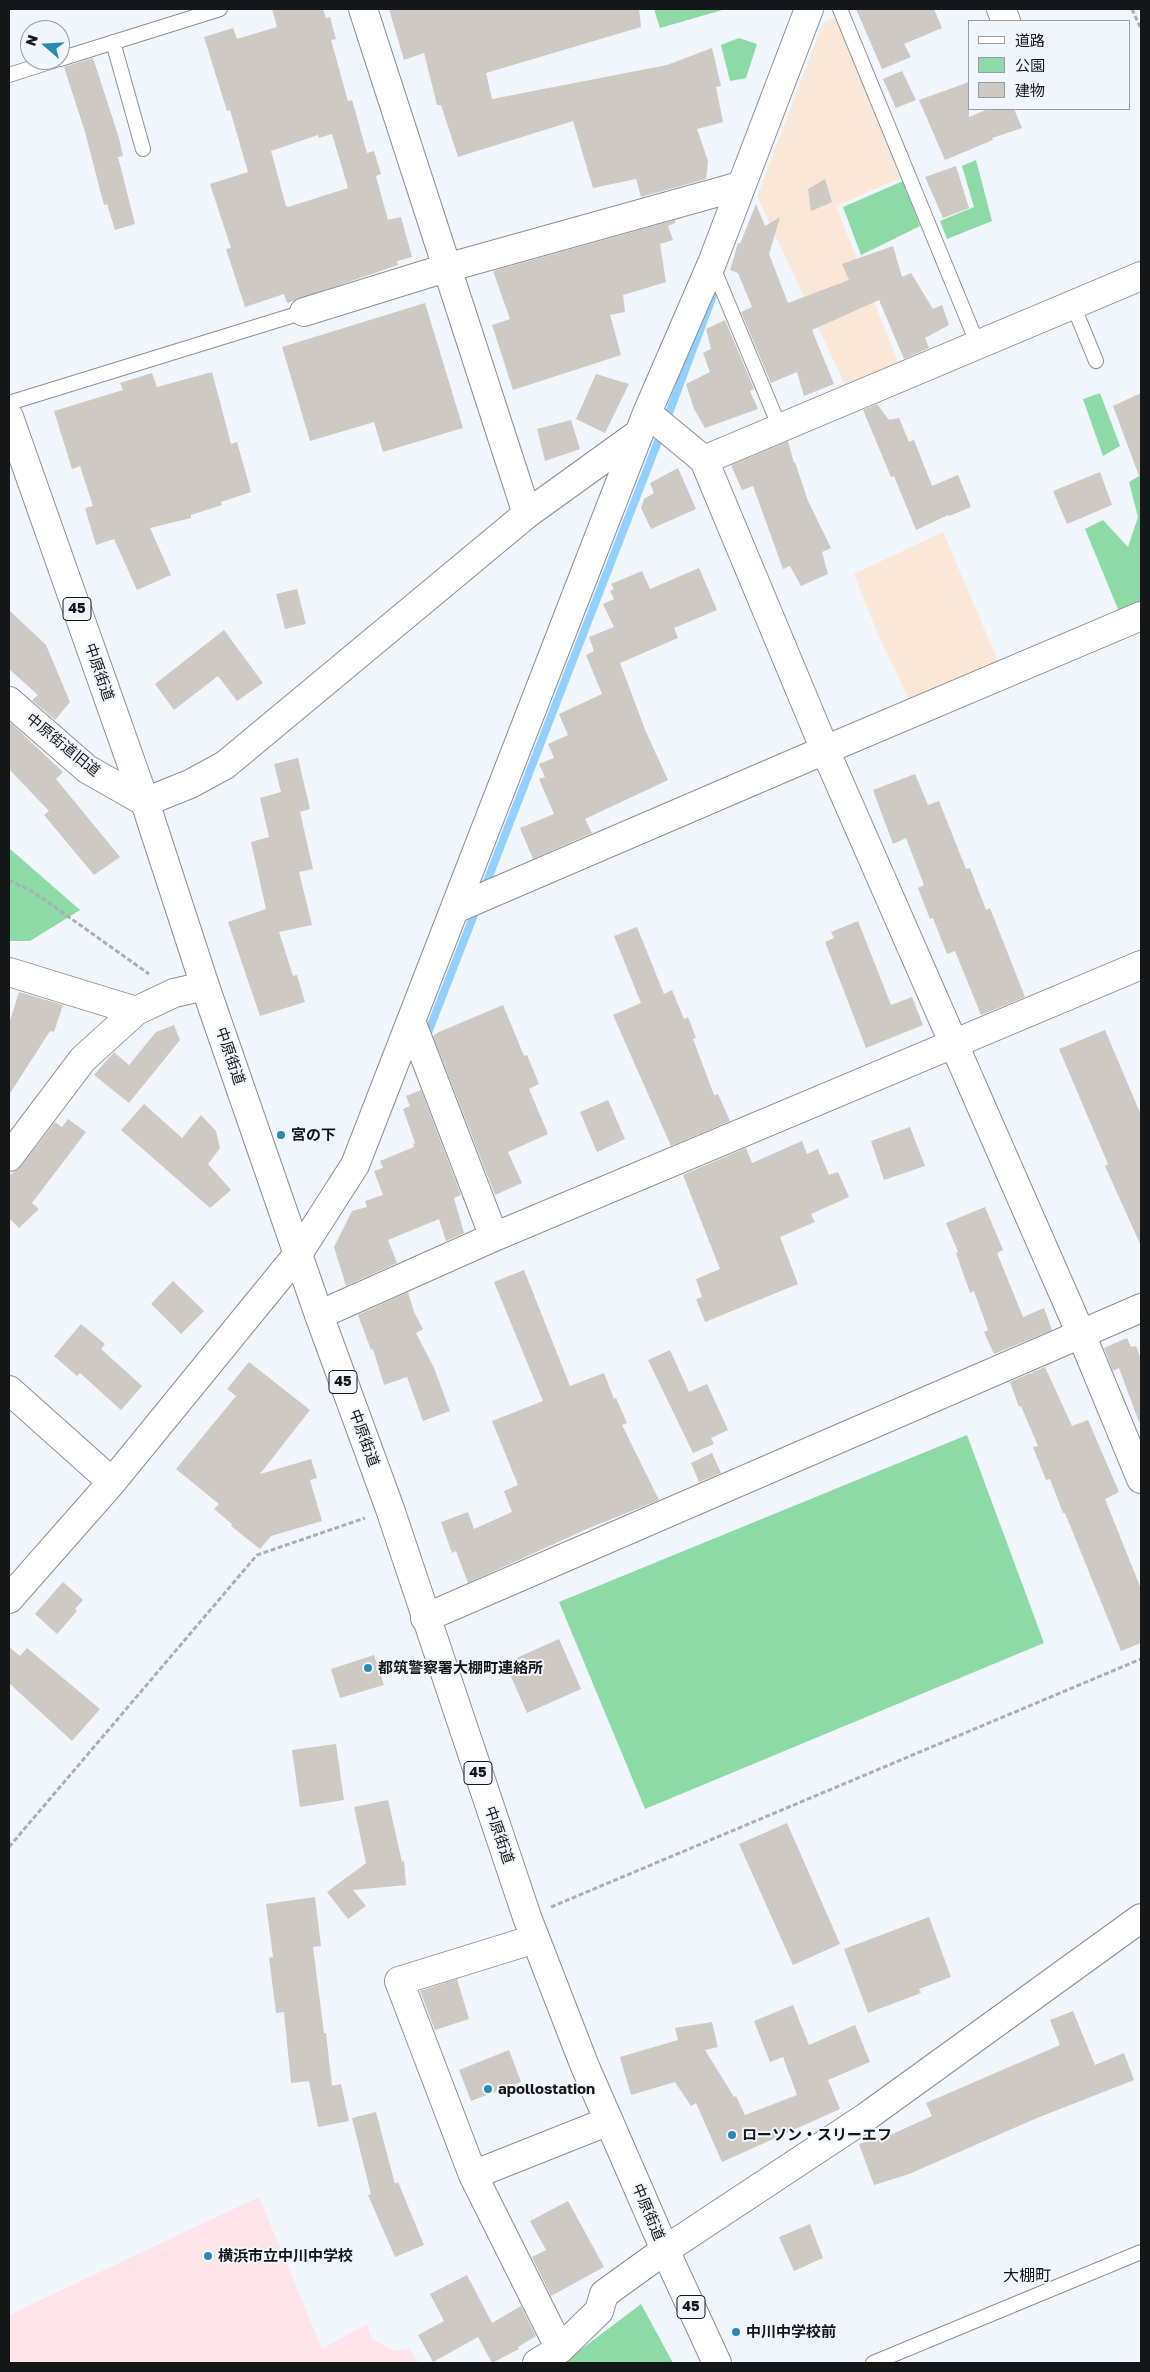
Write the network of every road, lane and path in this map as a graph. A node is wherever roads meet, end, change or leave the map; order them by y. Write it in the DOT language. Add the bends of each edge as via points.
graph roads {
  1 [pos="220,9"];
  2 [pos="363,9"];
  3 [pos="809,9"];
  4 [pos="840,9"];
  5 [pos="1132,9"];
  6 [pos="1141,29"];
  7 [pos="113,42"];
  8 [pos="70,56"];
  9 [pos="25,70"];
  10 [pos="9,75"];
  11 [pos="143,149"];
  12 [pos="740,186"];
  13 [pos="712,264"];
  14 [pos="446,268"];
  15 [pos="1141,276"];
  16 [pos="1073,305"];
  17 [pos="304,312"];
  18 [pos="978,344"];
  19 [pos="1096,361"];
  20 [pos="9,403"];
  21 [pos="9,416"];
  22 [pos="645,420"];
  23 [pos="780,428"];
  24 [pos="704,460"];
  25 [pos="527,514"];
  26 [pos="1141,616"];
  27 [pos="9,701"];
  28 [pos="825,750"];
  29 [pos="145,802"];
  30 [pos="9,880"];
  31 [pos="458,908"];
  32 [pos="1141,965"];
  33 [pos="9,972"];
  34 [pos="205,986"];
  35 [pos="174,993"];
  36 [pos="136,1010"];
  37 [pos="411,1020"];
  38 [pos="954,1043"];
  39 [pos="9,1156"];
  40 [pos="494,1237"];
  41 [pos="298,1254"];
  42 [pos="1141,1308"];
  43 [pos="319,1315"];
  44 [pos="1081,1334"];
  45 [pos="9,1390"];
  46 [pos="1141,1479"];
  47 [pos="112,1482"];
  48 [pos="390,1509"];
  49 [pos="9,1599"];
  50 [pos="425,1618"];
  51 [pos="1141,1659"];
  52 [pos="9,1846"];
  53 [pos="1141,1918"];
  54 [pos="531,1928"];
  55 [pos="609,2121"];
  56 [pos="473,2175"];
  57 [pos="665,2250"];
  58 [pos="1141,2252"];
  59 [pos="560,2349"];
  60 [pos="537,2363"];
  61 [pos="717,2363"];
  62 [pos="873,2363"];
  1 -- 7 [label="lane"];
  2 -- 14 [label="street"];
  3 -- 12 [label="street"];
  4 -- 18 [label="lane"];
  5 -- 6 [label="path"];
  7 -- 8 [label="lane"];
  7 -- 11 [label="lane"];
  9 -- 10 [label="lane"];
  12 -- 13 [label="street"];
  12 -- 14 [label="street"];
  13 -- 22 [label="street"];
  13 -- 23 [label="lane"];
  14 -- 17 [label="street"];
  14 -- 25 [label="street"];
  15 -- 16 [label="street"];
  16 -- 18 [label="street"];
  16 -- 19 [label="lane"];
  17 -- 20 [label="lane"];
  18 -- 23 [label="street"];
  21 -- 29 [label="street, 中原街道 / 45"];
  22 -- 24 [label="street"];
  22 -- 25 [label="street"];
  22 -- 31 [label="street"];
  23 -- 24 [label="street"];
  24 -- 28 [label="street"];
  25 -- 29 [label="street" via="225,766"];
  26 -- 28 [label="street"];
  27 -- 29 [label="street, 中原街道旧道" via="87,769"];
  28 -- 31 [label="street"];
  28 -- 38 [label="street"];
  29 -- 34 [label="street, 中原街道 / 45"];
  30 -- 35 [label="path" via="35,893"];
  31 -- 37 [label="street"];
  32 -- 38 [label="street"];
  33 -- 36 [label="street"];
  34 -- 35 [label="street"];
  34 -- 41 [label="street, 中原街道 / 45"];
  35 -- 36 [label="street"];
  36 -- 39 [label="street" via="83,1059"];
  37 -- 40 [label="street"];
  37 -- 41 [label="street" via="355,1164"];
  38 -- 40 [label="street"];
  38 -- 44 [label="street"];
  40 -- 43 [label="street"];
  41 -- 43 [label="street, 中原街道 / 45"];
  41 -- 47 [label="street"];
  42 -- 44 [label="street"];
  43 -- 48 [label="street, 中原街道 / 45"];
  44 -- 46 [label="street"];
  44 -- 50 [label="street"];
  45 -- 47 [label="street"];
  47 -- 49 [label="street"];
  48 -- 50 [label="street, 中原街道 / 45"];
  48 -- 52 [label="path" via="257,1555"];
  50 -- 54 [label="street, 中原街道 / 45"];
  51 -- 54 [label="path"];
  53 -- 57 [label="street" via="866,2117"];
  54 -- 55 [label="street, 中原街道 / 45"];
  54 -- 56 [label="street" via="399,1981"];
  55 -- 56 [label="street"];
  55 -- 57 [label="street, 中原街道 / 45"];
  56 -- 59 [label="street"];
  57 -- 59 [label="street" via="604,2294 598,2311"];
  57 -- 61 [label="street, 中原街道 / 45"];
  58 -- 62 [label="lane"];
  59 -- 60 [label="street"];
}
